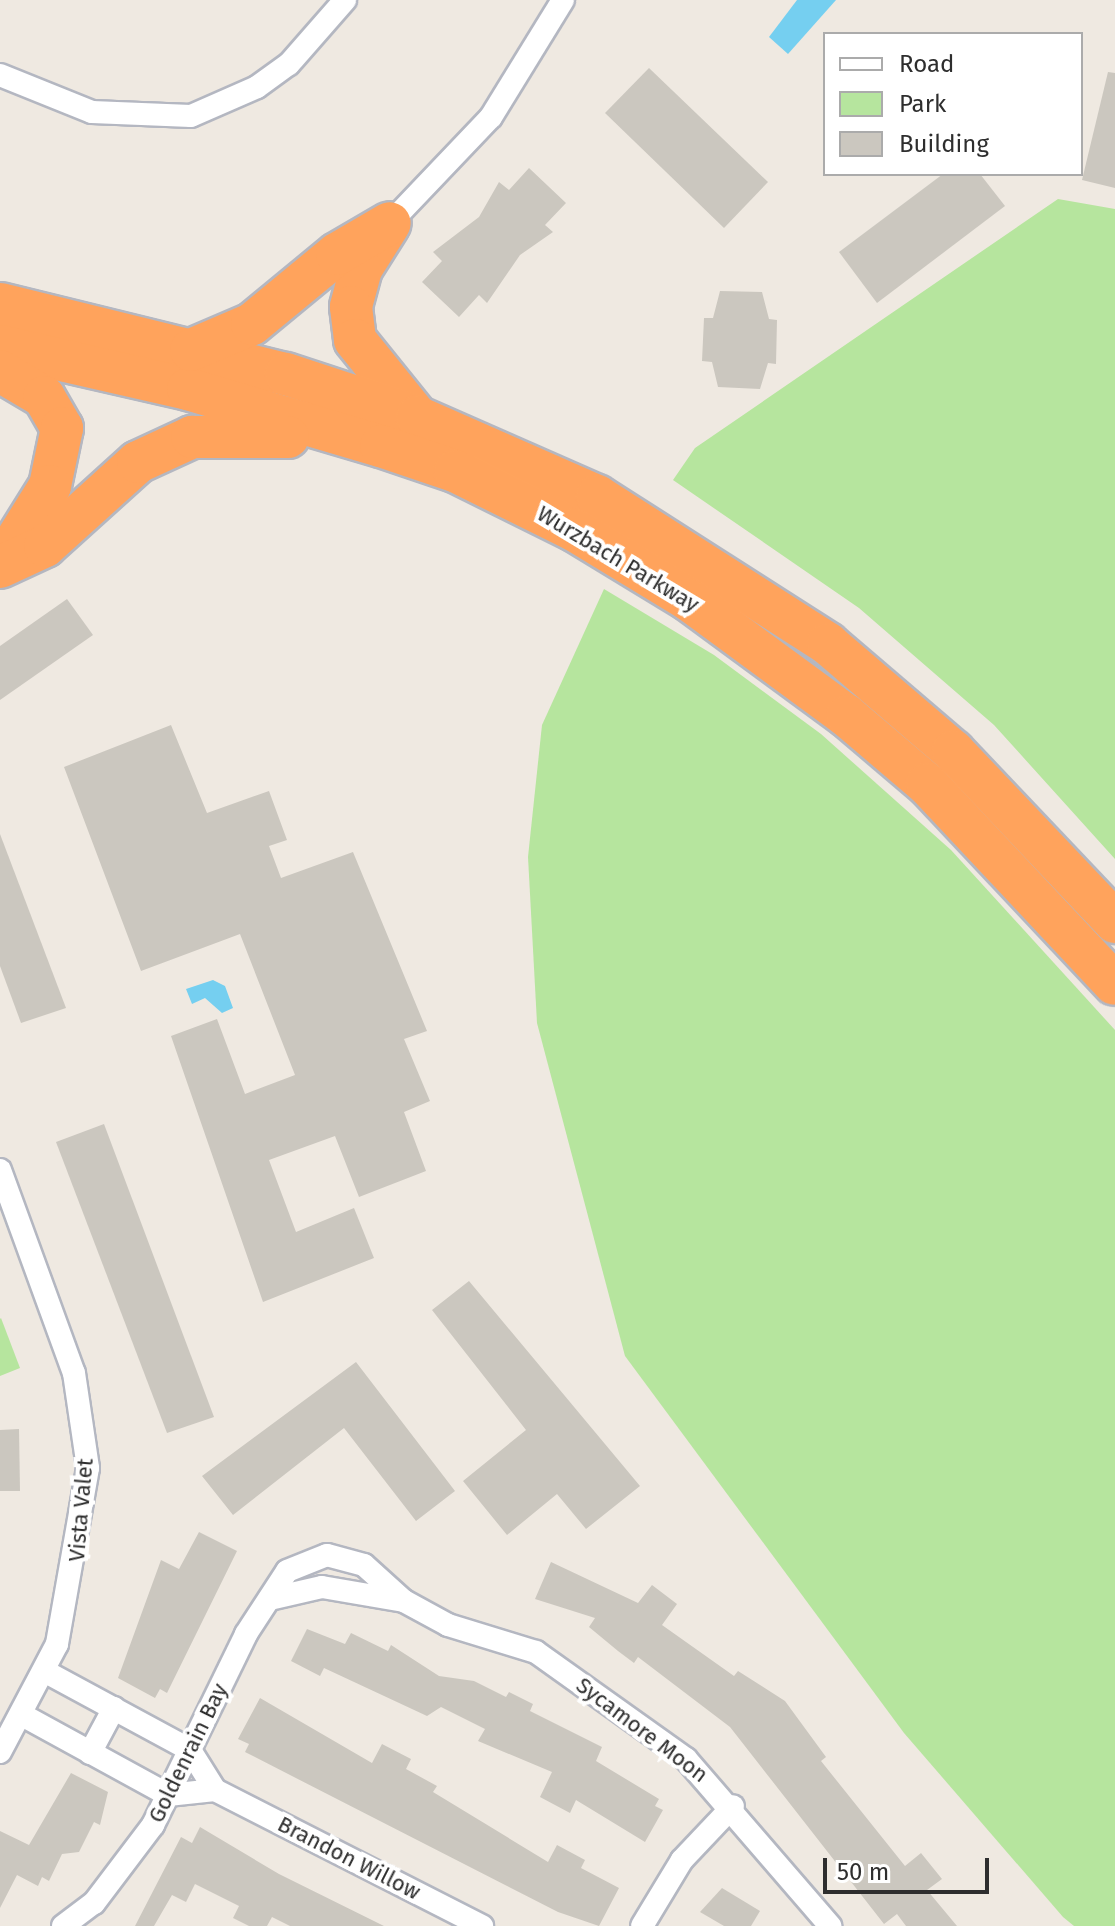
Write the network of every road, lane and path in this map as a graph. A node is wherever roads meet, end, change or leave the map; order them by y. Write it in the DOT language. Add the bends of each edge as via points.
graph roads {
  1 [pos="345,0"];
  2 [pos="563,0"];
  3 [pos="0,75"];
  4 [pos="390,223"];
  5 [pos="0,304"];
  6 [pos="0,346"];
  7 [pos="191,350"];
  8 [pos="0,371"];
  9 [pos="417,417"];
  10 [pos="381,446"];
  11 [pos="0,566"];
  12 [pos="1115,922"];
  13 [pos="1115,984"];
  14 [pos="0,1170"];
  15 [pos="274,1598"];
  16 [pos="404,1601"];
  17 [pos="46,1672"];
  18 [pos="114,1708"];
  19 [pos="24,1716"];
  20 [pos="190,1750"];
  21 [pos="0,1752"];
  22 [pos="90,1753"];
  23 [pos="215,1790"];
  24 [pos="168,1795"];
  25 [pos="733,1806"];
  26 [pos="94,1903"];
  27 [pos="63,1926"];
  28 [pos="89,1926"];
  29 [pos="482,1926"];
  30 [pos="642,1926"];
  31 [pos="830,1926"];
  1 -- 3 [label="street" via="289,64 225,104 191,116 92,112"];
  2 -- 4 [label="street" via="482,129"];
  4 -- 7 [label="highway" via="337,254 252,324"];
  4 -- 9 [label="highway" via="361,269 351,307 354,329 378,376"];
  5 -- 7 [label="highway, Wurzbach Parkway"];
  6 -- 10 [label="highway, Wurzbach Parkway" via="188,389"];
  7 -- 9 [label="highway, Wurzbach Parkway"];
  8 -- 11 [label="highway" via="44,397 62,428 50,486"];
  9 -- 12 [label="highway, Wurzbach Parkway" via="638,520 734,577 897,701"];
  10 -- 11 [label="highway" via="242,432 192,437 138,462 45,546"];
  10 -- 13 [label="highway, Wurzbach Parkway" via="455,471 617,555 775,658 927,784"];
  14 -- 17 [label="street, Vista Valet" via="60,1327 83,1420 88,1468 77,1561"];
  15 -- 16 [label="street, Sycamore Moon" via="322,1587"];
  15 -- 16 [label="street, Sycamore Moon" via="287,1571 327,1555 364,1565"];
  15 -- 20 [label="street, Goldenrain Bay" via="246,1634"];
  16 -- 25 [label="street, Sycamore Moon" via="468,1633 536,1652 686,1759"];
  17 -- 18 [label="street"];
  17 -- 19 [label="street, Vista Valet"];
  18 -- 20 [label="street"];
  18 -- 22 [label="street"];
  19 -- 21 [label="street, Vista Valet"];
  19 -- 22 [label="street"];
  20 -- 23 [label="street"];
  20 -- 24 [label="street, Goldenrain Bay"];
  22 -- 24 [label="street"];
  23 -- 24 [label="street"];
  23 -- 29 [label="street, Brandon Willow"];
  24 -- 26 [label="street, Goldenrain Bay"];
  25 -- 30 [label="street" via="692,1848"];
  25 -- 31 [label="street, Sycamore Moon"];
  26 -- 27 [label="street"];
  26 -- 28 [label="street"];
}
